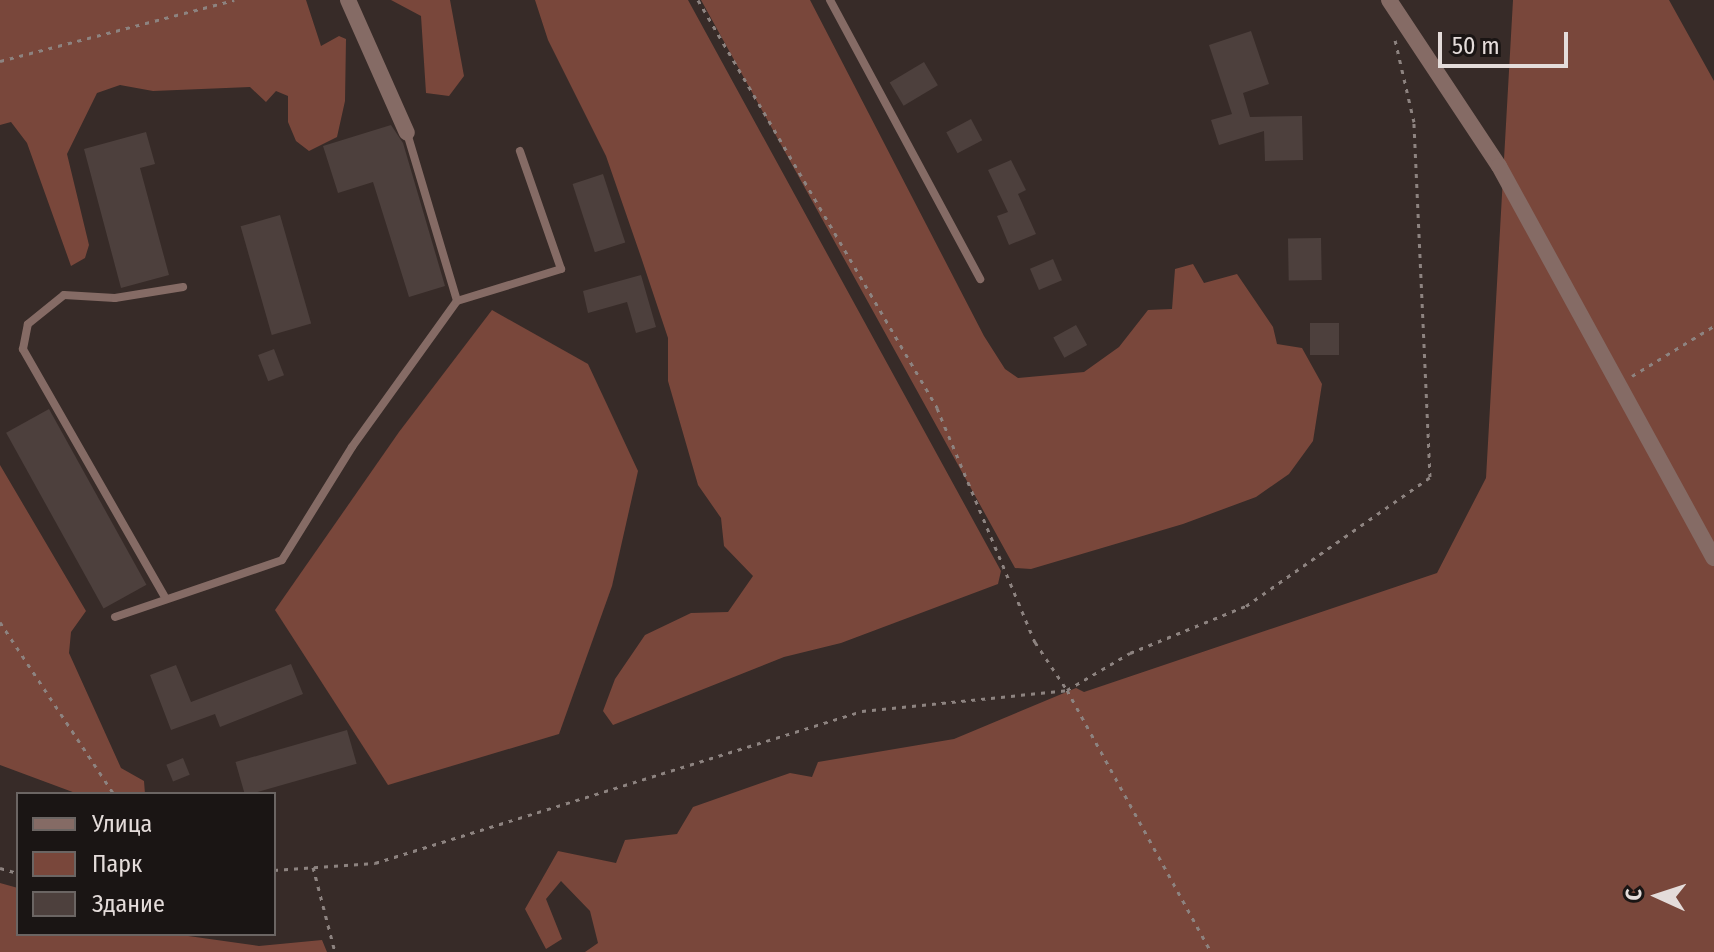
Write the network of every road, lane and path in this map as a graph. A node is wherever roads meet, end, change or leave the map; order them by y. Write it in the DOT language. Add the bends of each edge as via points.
graph roads {
  1 [pos="234,0"];
  2 [pos="348,0"];
  3 [pos="698,0"];
  4 [pos="830,0"];
  5 [pos="1389,0"];
  6 [pos="1393,31"];
  7 [pos="0,61"];
  8 [pos="407,133"];
  9 [pos="520,151"];
  10 [pos="980,279"];
  11 [pos="183,287"];
  12 [pos="457,301"];
  13 [pos="1714,326"];
  14 [pos="1621,382"];
  15 [pos="1714,558"];
  16 [pos="166,599"];
  17 [pos="115,617"];
  18 [pos="0,622"];
  19 [pos="1067,690"];
  20 [pos="113,792"];
  21 [pos="313,867"];
  22 [pos="276,870"];
  23 [pos="335,952"];
  24 [pos="1211,952"];
  1 -- 7 [label="path"];
  2 -- 8 [label="street"];
  3 -- 19 [label="path" via="937,408 1035,642"];
  4 -- 10 [label="lane"];
  5 -- 14 [label="street" via="1499,166"];
  6 -- 19 [label="path" via="1414,122 1430,477 1246,606 1130,653"];
  8 -- 12 [label="lane"];
  9 -- 12 [label="lane" via="561,269"];
  11 -- 16 [label="lane" via="115,298 64,295 28,324 23,349"];
  12 -- 16 [label="lane" via="352,447 282,560"];
  13 -- 14 [label="path"];
  14 -- 15 [label="street"];
  16 -- 17 [label="lane"];
  18 -- 20 [label="path"];
  19 -- 21 [label="path" via="862,711 375,863"];
  19 -- 24 [label="path"];
  21 -- 22 [label="path"];
  21 -- 23 [label="path"];
}
